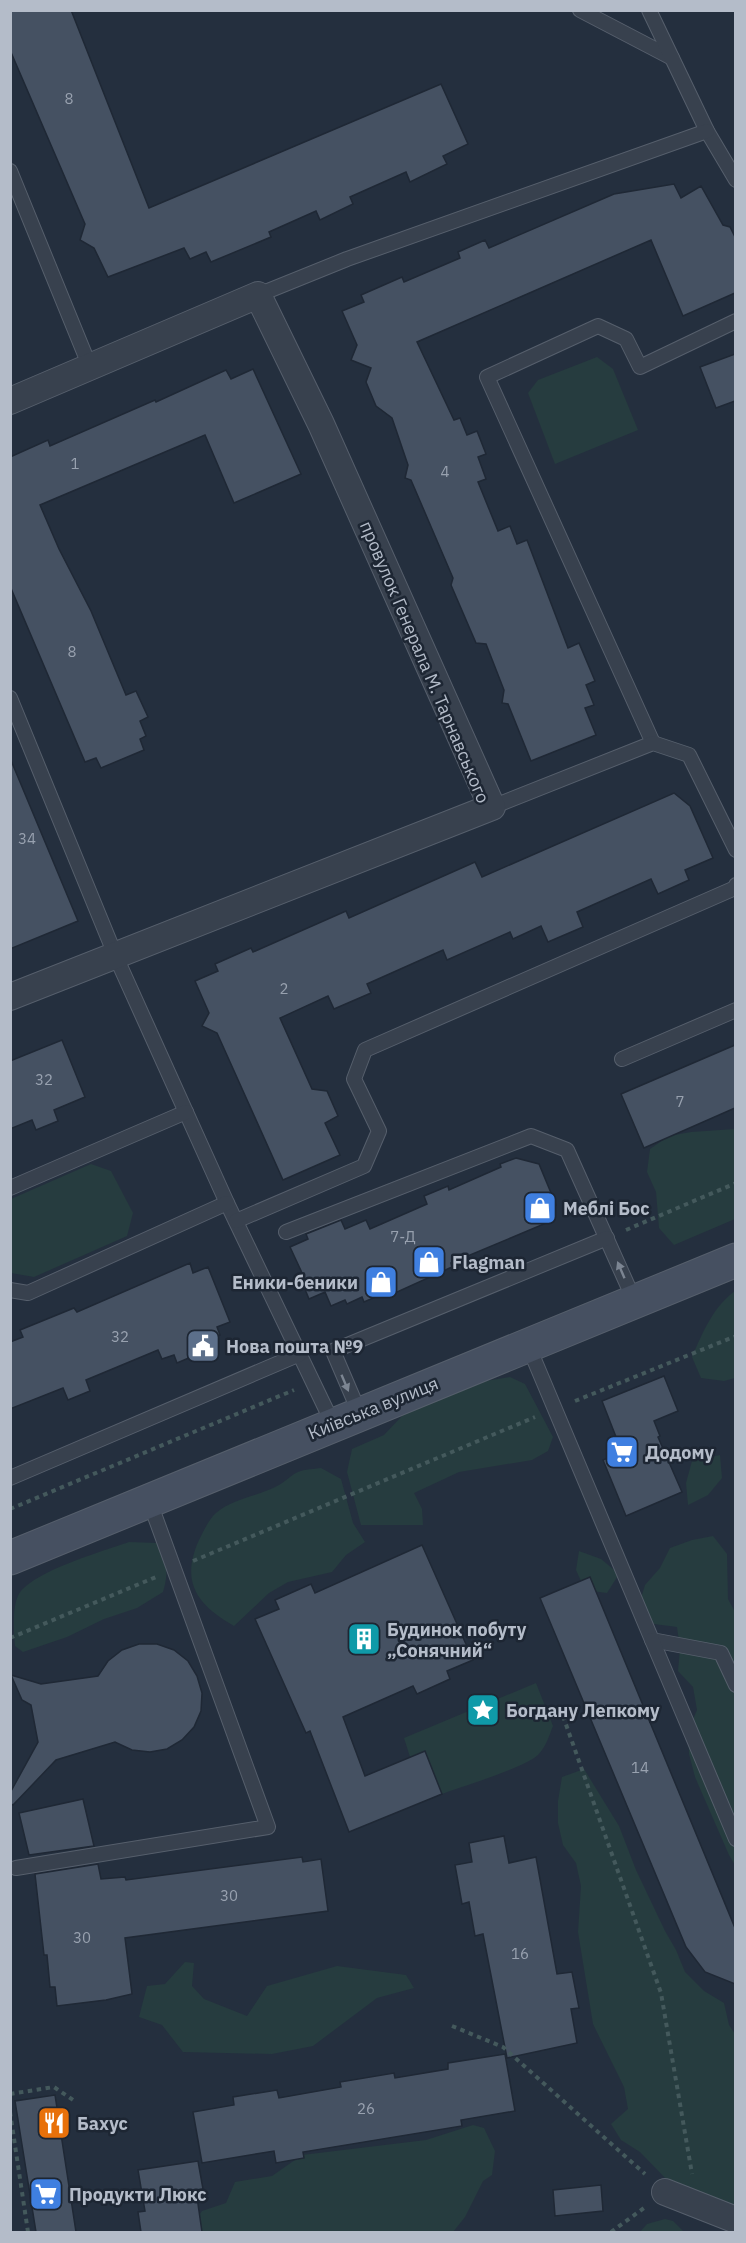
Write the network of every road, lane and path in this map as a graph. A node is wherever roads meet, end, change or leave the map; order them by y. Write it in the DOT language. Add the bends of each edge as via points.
graph roads {
  1 [pos="580,10"];
  2 [pos="649,10"];
  3 [pos="672,58"];
  4 [pos="707,131"];
  5 [pos="10,171"];
  6 [pos="735,180"];
  7 [pos="258,295"];
  8 [pos="735,321"];
  9 [pos="90,366"];
  10 [pos="10,401"];
  11 [pos="10,698"];
  12 [pos="653,743"];
  13 [pos="492,807"];
  14 [pos="735,850"];
  15 [pos="735,885"];
  16 [pos="116,957"];
  17 [pos="10,997"];
  18 [pos="735,1010"];
  19 [pos="622,1059"];
  20 [pos="186,1112"];
  21 [pos="735,1183"];
  22 [pos="10,1188"];
  23 [pos="227,1203"];
  24 [pos="236,1221"];
  25 [pos="286,1232"];
  26 [pos="607,1239"];
  27 [pos="735,1260"];
  28 [pos="10,1290"];
  29 [pos="635,1302"];
  30 [pos="735,1336"];
  31 [pos="528,1344"];
  32 [pos="300,1354"];
  33 [pos="314,1382"];
  34 [pos="556,1409"];
  35 [pos="346,1419"];
  36 [pos="10,1478"];
  37 [pos="149,1500"];
  38 [pos="10,1509"];
  39 [pos="10,1558"];
  40 [pos="175,1569"];
  41 [pos="10,1638"];
  42 [pos="652,1641"];
  43 [pos="735,1685"];
  44 [pos="563,1716"];
  45 [pos="735,1839"];
  46 [pos="16,1868"];
  47 [pos="452,2026"];
  48 [pos="10,2094"];
  49 [pos="76,2102"];
  50 [pos="10,2112"];
  51 [pos="665,2192"];
  52 [pos="698,2205"];
  53 [pos="735,2220"];
  54 [pos="28,2232"];
  55 [pos="611,2232"];
  1 -- 3 [label="lane"];
  2 -- 3 [label="lane"];
  3 -- 4 [label="lane"];
  4 -- 6 [label="lane"];
  4 -- 7 [label="lane" via="347,259"];
  5 -- 9 [label="lane"];
  7 -- 9 [label="street"];
  7 -- 13 [label="street, провулок Генерала М. Тарнавського" via="321,424"];
  8 -- 12 [label="lane" via="640,367 626,339 598,326 487,376"];
  9 -- 10 [label="street"];
  11 -- 16 [label="lane"];
  12 -- 13 [label="lane"];
  12 -- 14 [label="lane" via="689,755"];
  13 -- 16 [label="street, провулок Генерала М. Тарнавського"];
  15 -- 24 [label="lane" via="365,1050 354,1079 379,1131 364,1166"];
  16 -- 17 [label="street, провулок Генерала М. Тарнавського"];
  16 -- 20 [label="lane"];
  18 -- 19 [label="lane"];
  20 -- 22 [label="lane"];
  20 -- 23 [label="lane"];
  21 -- 26 [label="path"];
  23 -- 24 [label="lane"];
  23 -- 28 [label="lane" via="28,1293"];
  24 -- 32 [label="lane"];
  25 -- 26 [label="lane" via="531,1136 567,1150"];
  29 -- 26 [label="lane, one-way"];
  26 -- 35 [label="lane, one-way" via="333,1351"];
  27 -- 29 [label="main road, Київська вулиця"];
  29 -- 31 [label="main road, Київська вулиця"];
  30 -- 34 [label="path"];
  31 -- 34 [label="lane"];
  31 -- 35 [label="main road, Київська вулиця"];
  32 -- 33 [label="lane"];
  32 -- 36 [label="lane"];
  33 -- 35 [label="lane"];
  33 -- 38 [label="path"];
  34 -- 40 [label="path"];
  34 -- 42 [label="lane"];
  35 -- 37 [label="main road, Київська вулиця"];
  37 -- 39 [label="main road, Київська вулиця"];
  37 -- 40 [label="lane"];
  40 -- 41 [label="path"];
  40 -- 46 [label="lane" via="268,1827"];
  42 -- 43 [label="lane" via="721,1653"];
  42 -- 45 [label="lane"];
  44 -- 52 [label="path" via="661,1993"];
  47 -- 51 [label="path" via="503,2047"];
  48 -- 49 [label="path" via="54,2087"];
  50 -- 54 [label="path"];
  51 -- 52 [label="street"];
  51 -- 55 [label="path"];
  52 -- 53 [label="street"];
}
